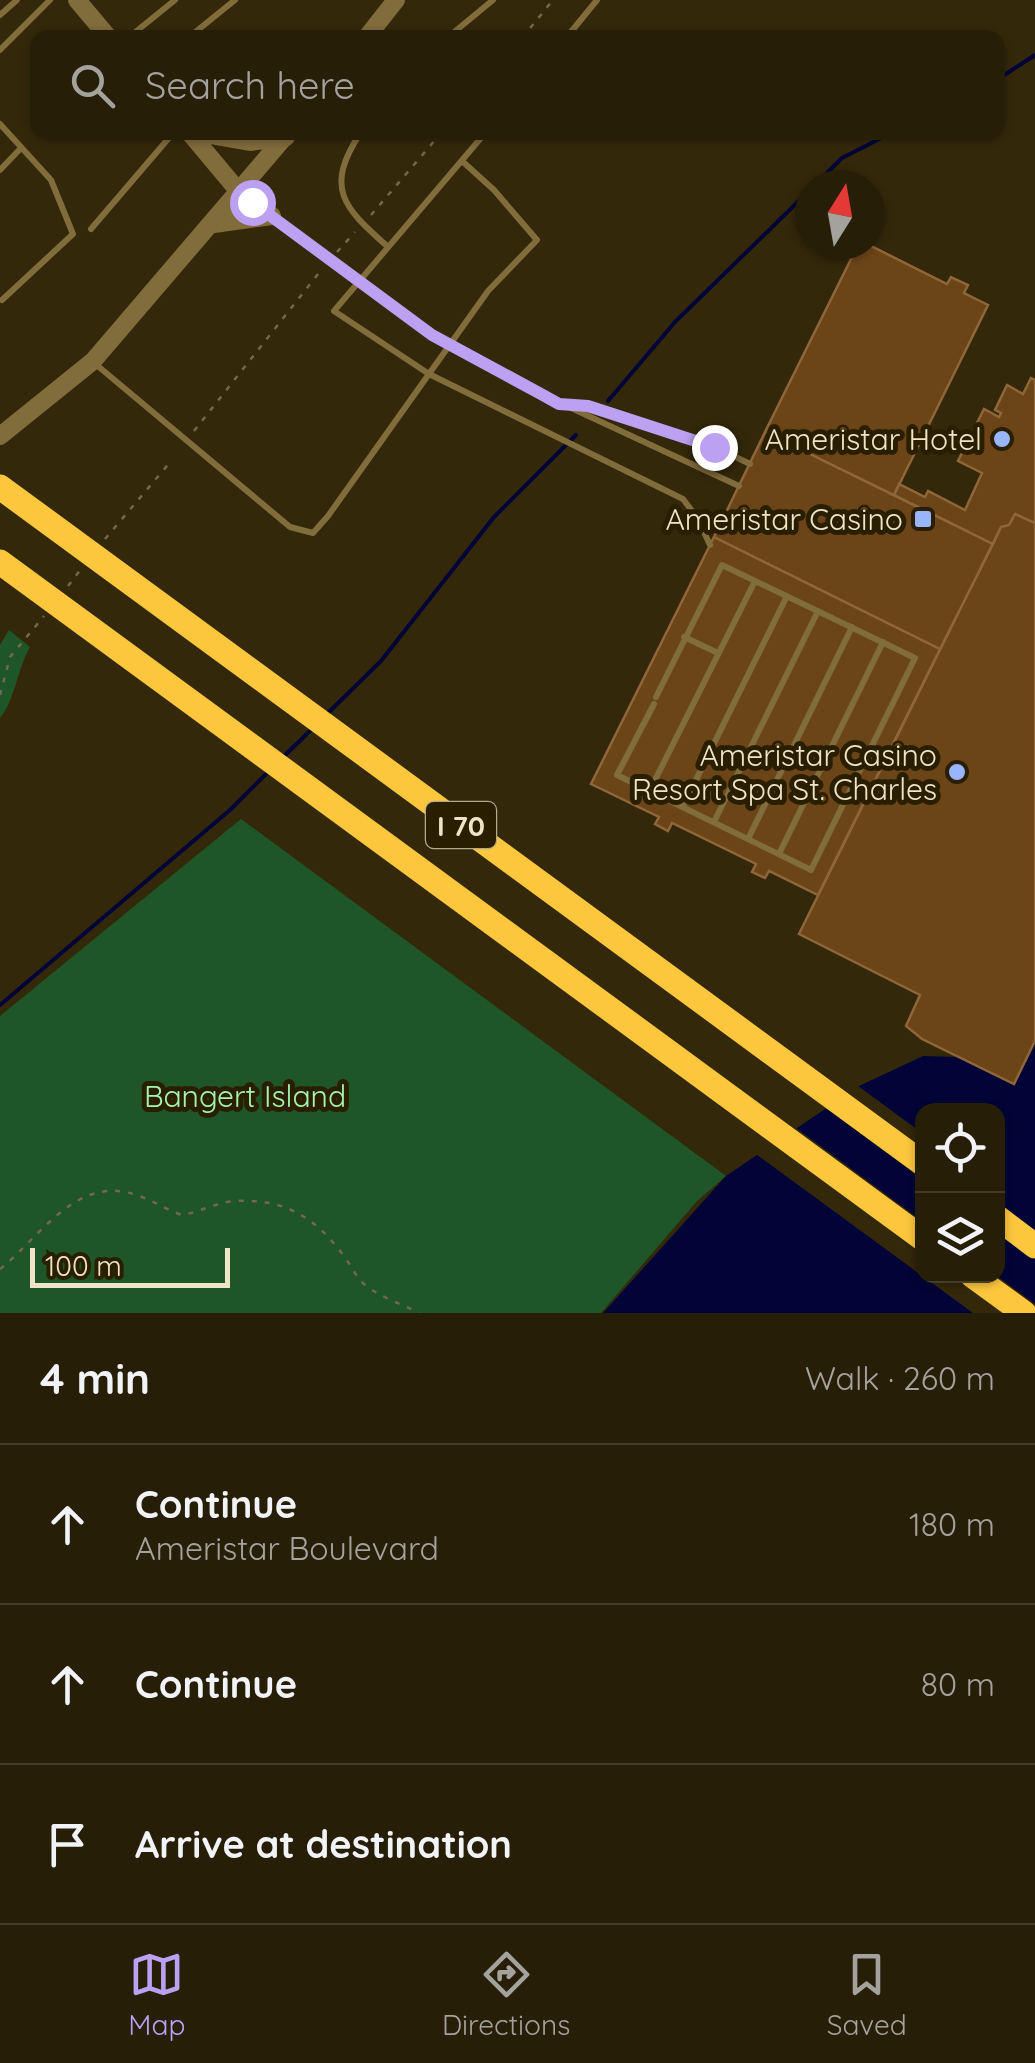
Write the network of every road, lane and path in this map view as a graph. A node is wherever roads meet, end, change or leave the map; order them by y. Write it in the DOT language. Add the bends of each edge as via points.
graph roads {
  1 [pos="18,0"];
  2 [pos="50,0"];
  3 [pos="77,0"];
  4 [pos="175,0"];
  5 [pos="234,0"];
  6 [pos="396,0"];
  7 [pos="493,0"];
  8 [pos="554,0"];
  9 [pos="596,0"];
  10 [pos="0,15"];
  11 [pos="102,30"];
  12 [pos="138,30"];
  13 [pos="198,30"];
  14 [pos="372,30"];
  15 [pos="457,30"];
  16 [pos="529,30"];
  17 [pos="572,30"];
  18 [pos="0,50"];
  19 [pos="0,124"];
  20 [pos="8,133"];
  21 [pos="0,140"];
  22 [pos="167,140"];
  23 [pos="197,140"];
  24 [pos="283,140"];
  25 [pos="356,140"];
  26 [pos="435,140"];
  27 [pos="479,140"];
  28 [pos="21,148"];
  29 [pos="462,160"];
  30 [pos="0,170"];
  31 [pos="240,193"];
  32 [pos="274,218"];
  33 [pos="214,224"];
  34 [pos="362,224"];
  35 [pos="91,229"];
  36 [pos="387,246"];
  37 [pos="329,260"];
  38 [pos="2,300"];
  39 [pos="92,361"];
  40 [pos="428,374"];
  41 [pos="559,404"];
  42 [pos="194,431"];
  43 [pos="0,436"];
  44 [pos="172,460"];
  45 [pos="750,464"];
  46 [pos="0,486"];
  47 [pos="740,486"];
  48 [pos="710,545"];
  49 [pos="95,552"];
  50 [pos="0,562"];
  51 [pos="83,567"];
  52 [pos="755,580"];
  53 [pos="787,596"];
  54 [pos="59,597"];
  55 [pos="818,610"];
  56 [pos="46,612"];
  57 [pos="852,627"];
  58 [pos="684,637"];
  59 [pos="883,642"];
  60 [pos="718,653"];
  61 [pos="0,695"];
  62 [pos="650,790"];
  63 [pos="683,806"];
  64 [pos="714,822"];
  65 [pos="748,839"];
  66 [pos="779,854"];
  67 [pos="915,1158"];
  68 [pos="1005,1223"];
  69 [pos="915,1233"];
  70 [pos="1035,1246"];
  71 [pos="0,1269"];
  72 [pos="983,1283"];
  73 [pos="419,1313"];
  74 [pos="1024,1313"];
  1 -- 10 [label="lane"];
  2 -- 18 [label="lane"];
  3 -- 11 [label="street"];
  4 -- 12 [label="lane"];
  5 -- 13 [label="lane"];
  6 -- 14 [label="street"];
  7 -- 15 [label="lane"];
  8 -- 16 [label="path"];
  9 -- 17 [label="lane"];
  19 -- 20 [label="lane"];
  20 -- 21 [label="lane"];
  20 -- 28 [label="lane"];
  22 -- 35 [label="lane"];
  23 -- 31 [label="street"];
  24 -- 31 [label="street"];
  25 -- 34 [label="lane" via="340,173 348,212"];
  26 -- 34 [label="path"];
  27 -- 29 [label="lane"];
  28 -- 30 [label="lane"];
  28 -- 38 [label="lane" via="51,180 73,234"];
  29 -- 36 [label="lane"];
  29 -- 40 [label="lane" via="537,240 488,291"];
  31 -- 32 [label="lane"];
  31 -- 33 [label="street"];
  32 -- 33 [label="street"];
  32 -- 37 [label="lane, bridge"];
  33 -- 39 [label="street"];
  34 -- 36 [label="lane"];
  34 -- 37 [label="path"];
  36 -- 40 [label="lane" via="334,311"];
  37 -- 41 [label="lane, bridge" via="432,335"];
  37 -- 42 [label="path"];
  39 -- 40 [label="lane" via="290,527 313,532"];
  39 -- 43 [label="street"];
  40 -- 48 [label="lane" via="684,500"];
  41 -- 45 [label="lane, bridge" via="588,406"];
  41 -- 47 [label="lane, bridge"];
  44 -- 49 [label="path"];
  46 -- 67 [label="highway, I 70, bridge"];
  50 -- 69 [label="highway, I 70, bridge"];
  51 -- 54 [label="path"];
  52 -- 53 [label="lane"];
  52 -- 58 [label="lane" via="722,565"];
  52 -- 60 [label="lane"];
  53 -- 55 [label="lane"];
  53 -- 63 [label="lane"];
  55 -- 57 [label="lane"];
  55 -- 64 [label="lane"];
  56 -- 61 [label="path" via="10,657"];
  57 -- 59 [label="lane"];
  57 -- 65 [label="lane"];
  58 -- 60 [label="lane"];
  58 -- 62 [label="lane" via="617,775"];
  59 -- 66 [label="lane"];
  59 -- 66 [label="lane" via="915,658 898,693 810,870"];
  60 -- 62 [label="lane"];
  62 -- 63 [label="lane"];
  63 -- 64 [label="lane"];
  64 -- 65 [label="lane"];
  65 -- 66 [label="lane"];
  68 -- 70 [label="highway"];
  71 -- 73 [label="path" via="78,1199 109,1191 182,1215 230,1201 268,1202 296,1210 320,1229 361,1282"];
  72 -- 74 [label="highway"];
}
